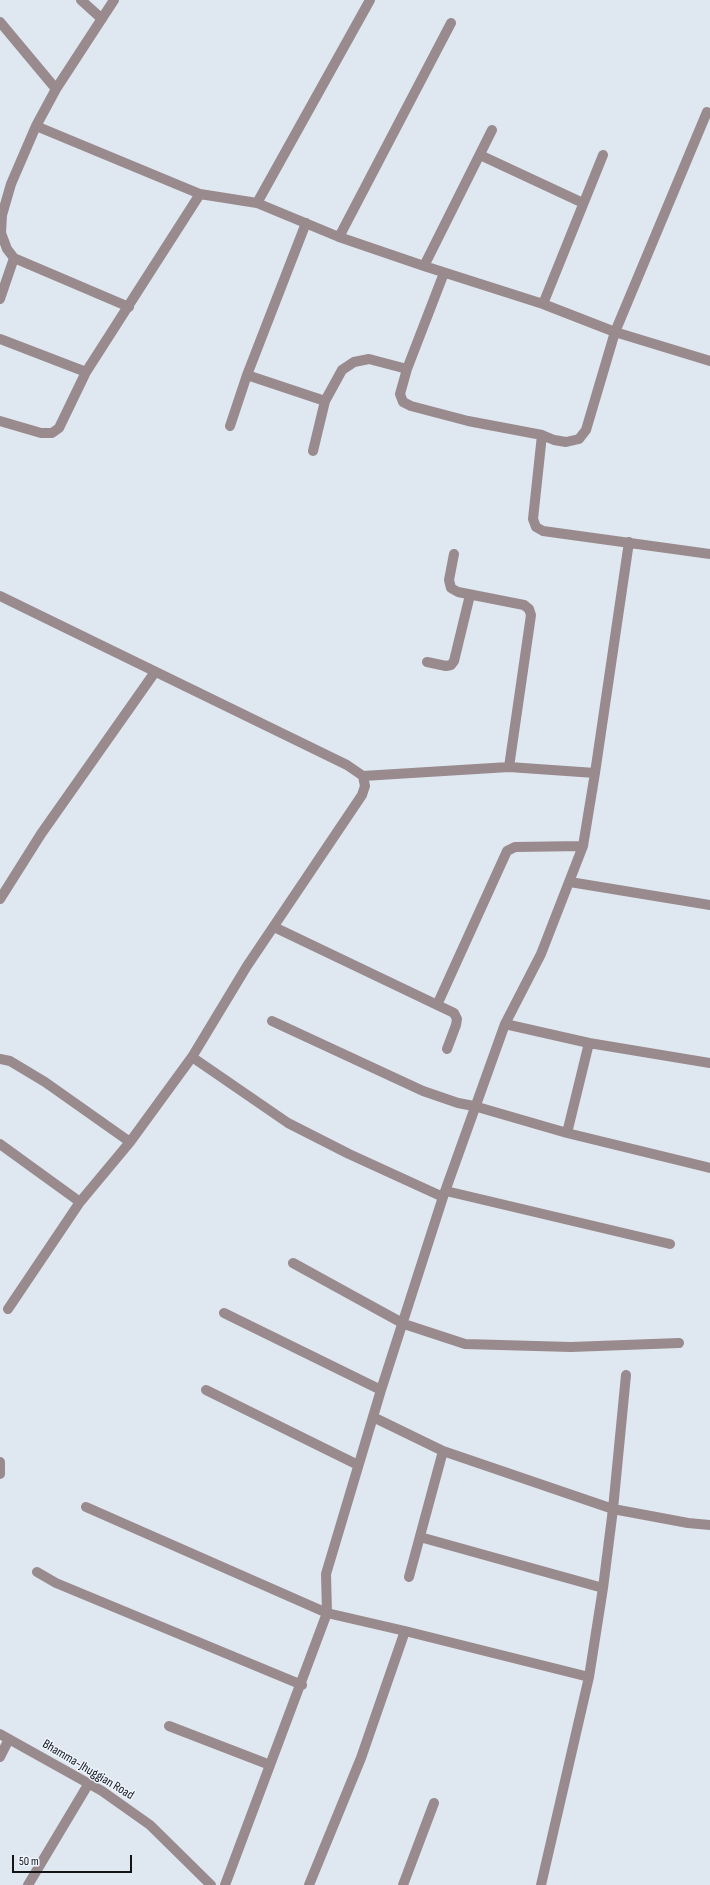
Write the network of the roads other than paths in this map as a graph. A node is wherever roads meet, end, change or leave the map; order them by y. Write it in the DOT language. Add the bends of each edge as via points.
graph roads {
  1 [pos="81,0"];
  2 [pos="114,0"];
  3 [pos="370,0"];
  4 [pos="102,19"];
  5 [pos="0,22"];
  6 [pos="451,23"];
  7 [pos="56,89"];
  8 [pos="707,112"];
  9 [pos="36,126"];
  10 [pos="492,130"];
  11 [pos="480,155"];
  12 [pos="603,155"];
  13 [pos="200,194"];
  14 [pos="257,203"];
  15 [pos="583,203"];
  16 [pos="306,223"];
  17 [pos="339,237"];
  18 [pos="14,258"];
  19 [pos="424,266"];
  20 [pos="444,273"];
  21 [pos="0,299"];
  22 [pos="543,304"];
  23 [pos="129,307"];
  24 [pos="615,332"];
  25 [pos="0,339"];
  26 [pos="710,361"];
  27 [pos="407,369"];
  28 [pos="86,372"];
  29 [pos="247,375"];
  30 [pos="326,401"];
  31 [pos="0,421"];
  32 [pos="230,426"];
  33 [pos="542,435"];
  34 [pos="313,451"];
  35 [pos="629,542"];
  36 [pos="454,554"];
  37 [pos="710,554"];
  38 [pos="470,595"];
  39 [pos="0,596"];
  40 [pos="427,662"];
  41 [pos="155,672"];
  42 [pos="509,767"];
  43 [pos="596,773"];
  44 [pos="363,776"];
  45 [pos="583,846"];
  46 [pos="570,882"];
  47 [pos="0,899"];
  48 [pos="710,905"];
  49 [pos="274,928"];
  50 [pos="437,1004"];
  51 [pos="272,1021"];
  52 [pos="505,1024"];
  53 [pos="589,1043"];
  54 [pos="447,1049"];
  55 [pos="192,1057"];
  56 [pos="0,1060"];
  57 [pos="710,1063"];
  58 [pos="474,1106"];
  59 [pos="567,1133"];
  60 [pos="130,1142"];
  61 [pos="0,1144"];
  62 [pos="710,1168"];
  63 [pos="445,1194"];
  64 [pos="80,1202"];
  65 [pos="670,1244"];
  66 [pos="293,1263"];
  67 [pos="8,1309"];
  68 [pos="224,1313"];
  69 [pos="404,1324"];
  70 [pos="679,1343"];
  71 [pos="626,1375"];
  72 [pos="206,1390"];
  73 [pos="381,1390"];
  74 [pos="373,1417"];
  75 [pos="443,1451"];
  76 [pos="0,1462"];
  77 [pos="358,1465"];
  78 [pos="0,1474"];
  79 [pos="86,1506"];
  80 [pos="613,1509"];
  81 [pos="710,1525"];
  82 [pos="420,1537"];
  83 [pos="37,1572"];
  84 [pos="408,1577"];
  85 [pos="603,1588"];
  86 [pos="328,1613"];
  87 [pos="405,1631"];
  88 [pos="589,1676"];
  89 [pos="302,1684"];
  90 [pos="169,1726"];
  91 [pos="0,1734"];
  92 [pos="9,1739"];
  93 [pos="0,1758"];
  94 [pos="270,1765"];
  95 [pos="89,1783"];
  96 [pos="434,1803"];
  97 [pos="28,1885"];
  98 [pos="211,1885"];
  99 [pos="225,1885"];
  100 [pos="309,1885"];
  101 [pos="403,1885"];
  102 [pos="541,1885"];
  1 -- 4 [label="street"];
  2 -- 4 [label="street"];
  3 -- 14 [label="street"];
  4 -- 7 [label="street"];
  5 -- 7 [label="street"];
  6 -- 17 [label="street"];
  7 -- 9 [label="street"];
  8 -- 24 [label="street"];
  9 -- 13 [label="street"];
  9 -- 18 [label="street" via="10,184 2,215 1,233 7,249"];
  10 -- 11 [label="street"];
  11 -- 15 [label="street"];
  11 -- 19 [label="street"];
  12 -- 15 [label="street"];
  13 -- 14 [label="street"];
  13 -- 23 [label="street"];
  14 -- 16 [label="street"];
  15 -- 22 [label="street"];
  16 -- 17 [label="street"];
  16 -- 29 [label="street"];
  17 -- 19 [label="street"];
  18 -- 21 [label="street"];
  18 -- 23 [label="street"];
  19 -- 20 [label="street"];
  20 -- 22 [label="street"];
  20 -- 27 [label="street"];
  22 -- 24 [label="street"];
  23 -- 28 [label="street"];
  24 -- 26 [label="street"];
  24 -- 33 [label="street" via="586,430 579,439 566,442"];
  25 -- 28 [label="street"];
  27 -- 30 [label="street" via="369,359 354,362 342,370"];
  27 -- 33 [label="street" via="400,394 403,402 411,406 468,421"];
  28 -- 31 [label="street" via="59,428 52,433 41,433"];
  29 -- 30 [label="street"];
  29 -- 32 [label="street"];
  30 -- 34 [label="street"];
  33 -- 35 [label="street" via="533,519 536,527"];
  35 -- 37 [label="street"];
  35 -- 43 [label="street"];
  36 -- 38 [label="street" via="449,580 451,588"];
  38 -- 40 [label="street" via="454,661 446,666"];
  38 -- 42 [label="street" via="524,605 531,615"];
  39 -- 41 [label="street"];
  41 -- 44 [label="street" via="347,765"];
  41 -- 47 [label="street" via="41,834"];
  42 -- 43 [label="street"];
  42 -- 44 [label="street"];
  43 -- 45 [label="street"];
  44 -- 49 [label="street" via="365,786 362,795"];
  45 -- 46 [label="street"];
  45 -- 50 [label="street" via="515,847 507,851"];
  46 -- 48 [label="street"];
  46 -- 52 [label="street" via="541,954"];
  49 -- 50 [label="street"];
  49 -- 55 [label="street"];
  50 -- 54 [label="street" via="454,1013 457,1019"];
  51 -- 58 [label="street" via="423,1091 458,1104"];
  52 -- 53 [label="street"];
  52 -- 58 [label="street"];
  53 -- 57 [label="street"];
  53 -- 59 [label="street"];
  55 -- 60 [label="street"];
  55 -- 63 [label="street" via="288,1123 349,1154"];
  56 -- 60 [label="street" via="10,1061 45,1082"];
  58 -- 59 [label="street"];
  58 -- 63 [label="street"];
  59 -- 62 [label="street"];
  60 -- 64 [label="street"];
  61 -- 64 [label="street"];
  63 -- 65 [label="street"];
  63 -- 69 [label="street"];
  64 -- 67 [label="street"];
  66 -- 69 [label="street"];
  68 -- 73 [label="street"];
  69 -- 70 [label="street" via="465,1344 571,1347"];
  69 -- 73 [label="street"];
  71 -- 80 [label="street"];
  72 -- 77 [label="street"];
  73 -- 74 [label="street"];
  74 -- 75 [label="street"];
  74 -- 77 [label="street"];
  75 -- 80 [label="street"];
  75 -- 82 [label="street"];
  76 -- 78 [label="street"];
  77 -- 86 [label="street" via="326,1574"];
  79 -- 86 [label="street"];
  80 -- 81 [label="street"];
  80 -- 85 [label="street"];
  82 -- 84 [label="street"];
  82 -- 85 [label="street"];
  83 -- 89 [label="street" via="56,1583"];
  85 -- 88 [label="street"];
  86 -- 87 [label="street"];
  86 -- 89 [label="street"];
  87 -- 88 [label="street"];
  87 -- 100 [label="street" via="361,1758"];
  88 -- 102 [label="street"];
  89 -- 94 [label="street"];
  90 -- 94 [label="street"];
  91 -- 92 [label="street, Bhamma-Jhuggian Road"];
  92 -- 93 [label="street"];
  92 -- 95 [label="street, Bhamma-Jhuggian Road"];
  94 -- 99 [label="street"];
  95 -- 97 [label="street"];
  95 -- 98 [label="street, Bhamma-Jhuggian Road" via="150,1824"];
  96 -- 101 [label="street"];
}
